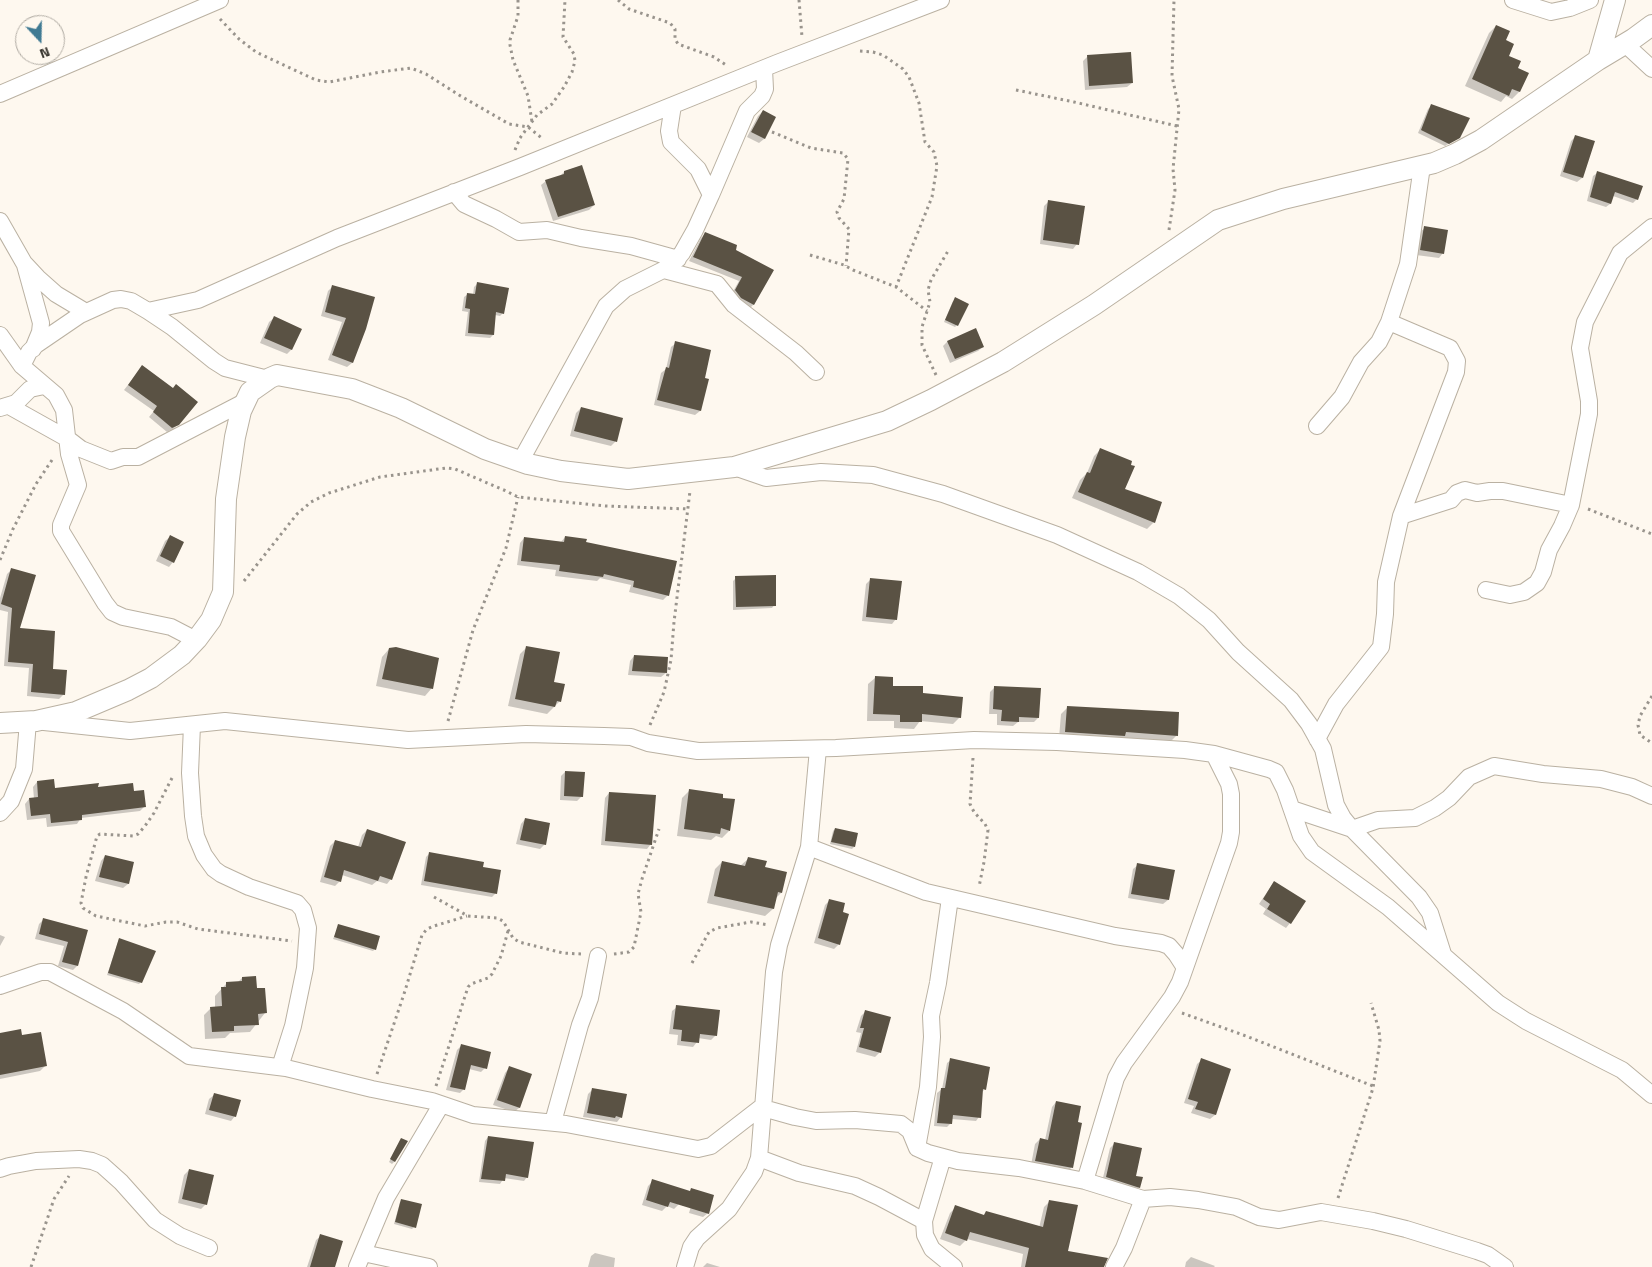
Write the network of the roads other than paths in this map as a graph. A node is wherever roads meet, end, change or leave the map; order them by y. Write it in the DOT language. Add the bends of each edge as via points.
graph roads {
  1 [pos="941,0"];
  2 [pos="1513,0"];
  3 [pos="1590,0"];
  4 [pos="1615,0"];
  5 [pos="204,4"];
  6 [pos="1652,25"];
  7 [pos="1625,44"];
  8 [pos="1598,60"];
  9 [pos="764,69"];
  10 [pos="1652,69"];
  11 [pos="0,94"];
  12 [pos="673,105"];
  13 [pos="1422,166"];
  14 [pos="454,192"];
  15 [pos="712,195"];
  16 [pos="0,221"];
  17 [pos="1652,227"];
  18 [pos="678,259"];
  19 [pos="24,263"];
  20 [pos="664,270"];
  21 [pos="148,311"];
  22 [pos="86,312"];
  23 [pos="1389,322"];
  24 [pos="0,336"];
  25 [pos="33,349"];
  26 [pos="22,366"];
  27 [pos="816,372"];
  28 [pos="268,379"];
  29 [pos="44,386"];
  30 [pos="246,401"];
  31 [pos="4,407"];
  32 [pos="1317,426"];
  33 [pos="68,439"];
  34 [pos="520,462"];
  35 [pos="734,467"];
  36 [pos="1570,505"];
  37 [pos="1400,516"];
  38 [pos="1486,590"];
  39 [pos="196,640"];
  40 [pos="32,722"];
  41 [pos="0,723"];
  42 [pos="192,725"];
  43 [pos="1317,740"];
  44 [pos="818,748"];
  45 [pos="1214,754"];
  46 [pos="1652,796"];
  47 [pos="1292,809"];
  48 [pos="0,813"];
  49 [pos="1352,830"];
  50 [pos="809,847"];
  51 [pos="950,898"];
  52 [pos="1443,954"];
  53 [pos="598,956"];
  54 [pos="1185,968"];
  55 [pos="0,986"];
  56 [pos="280,1067"];
  57 [pos="1652,1094"];
  58 [pos="436,1103"];
  59 [pos="764,1106"];
  60 [pos="553,1122"];
  61 [pos="917,1148"];
  62 [pos="943,1157"];
  63 [pos="759,1158"];
  64 [pos="0,1169"];
  65 [pos="1085,1181"];
  66 [pos="1143,1199"];
  67 [pos="924,1222"];
  68 [pos="209,1248"];
  69 [pos="360,1260"];
  70 [pos="428,1267"];
  71 [pos="685,1267"];
  72 [pos="954,1267"];
  73 [pos="1114,1267"];
  74 [pos="1504,1267"];
  1 -- 9 [label="street"];
  2 -- 3 [label="street" via="1551,12"];
  4 -- 8 [label="street"];
  5 -- 11 [label="street"];
  6 -- 7 [label="street"];
  7 -- 8 [label="street"];
  7 -- 10 [label="street"];
  8 -- 13 [label="street" via="1481,140"];
  9 -- 12 [label="street"];
  9 -- 15 [label="street" via="766,88 747,110"];
  12 -- 14 [label="street"];
  12 -- 15 [label="street" via="669,131 671,142 698,169"];
  13 -- 23 [label="street" via="1408,264"];
  13 -- 35 [label="street" via="1284,199 1218,220 1094,305 946,393 887,421"];
  14 -- 18 [label="street" via="464,204 519,232 547,230 631,246"];
  14 -- 21 [label="street" via="337,238 198,300"];
  15 -- 18 [label="street"];
  16 -- 19 [label="street"];
  17 -- 36 [label="street" via="1620,253 1585,322 1580,348 1590,402"];
  18 -- 20 [label="street"];
  19 -- 22 [label="street" via="56,294"];
  19 -- 25 [label="street" via="41,323"];
  20 -- 27 [label="street" via="717,284 734,305 796,352"];
  20 -- 34 [label="street" via="625,289 606,306"];
  21 -- 22 [label="street" via="120,299"];
  21 -- 28 [label="street" via="225,368"];
  22 -- 25 [label="street"];
  23 -- 32 [label="street" via="1342,397"];
  23 -- 37 [label="street" via="1450,348 1457,361 1456,372"];
  24 -- 26 [label="street"];
  25 -- 26 [label="street"];
  26 -- 29 [label="street"];
  28 -- 30 [label="street" via="250,392"];
  28 -- 34 [label="street" via="277,375 352,389"];
  29 -- 31 [label="street" via="30,388 16,404"];
  29 -- 33 [label="street" via="56,396 64,410"];
  30 -- 33 [label="street" via="138,457 107,461"];
  30 -- 39 [label="street" via="235,437 226,498 223,592 211,620"];
  31 -- 33 [label="street"];
  33 -- 39 [label="street" via="78,486 61,531 105,603 112,612 123,617 171,627"];
  34 -- 35 [label="street" via="628,479"];
  35 -- 43 [label="street" via="766,478 821,472 873,475 943,494 1048,532 1138,572 1180,596 1209,620 1290,700"];
  36 -- 37 [label="street" via="1503,491 1477,493 1465,490 1451,500"];
  36 -- 38 [label="street" via="1537,583 1524,592 1510,595"];
  37 -- 43 [label="street" via="1386,582 1381,647 1336,704"];
  39 -- 40 [label="street" via="166,667 128,690 76,712"];
  40 -- 41 [label="street"];
  40 -- 42 [label="street" via="130,731"];
  40 -- 48 [label="street" via="24,769 11,801"];
  42 -- 44 [label="street" via="226,721 408,740 526,734 604,736 698,751"];
  42 -- 56 [label="street" via="190,772 193,816 196,836 204,855 221,874 297,903 303,910 308,928 306,968"];
  43 -- 49 [label="street" via="1323,749 1336,804"];
  44 -- 45 [label="street" via="974,740 1057,742"];
  44 -- 50 [label="street"];
  45 -- 47 [label="street" via="1276,772"];
  45 -- 54 [label="street" via="1231,794 1231,832"];
  46 -- 49 [label="street" via="1632,786 1601,779 1494,766 1469,777 1449,798 1415,818 1378,820"];
  47 -- 49 [label="street"];
  47 -- 52 [label="street" via="1301,836 1312,852 1388,907"];
  49 -- 52 [label="street" via="1419,898 1430,913"];
  50 -- 51 [label="street" via="926,892"];
  50 -- 59 [label="street" via="774,972"];
  51 -- 54 [label="street" via="1115,936 1161,943 1169,946"];
  51 -- 61 [label="street" via="931,1016 928,1087"];
  52 -- 57 [label="street" via="1498,1003 1526,1022 1622,1070"];
  53 -- 60 [label="street" via="590,998"];
  54 -- 65 [label="street" via="1165,1007 1116,1078"];
  55 -- 56 [label="street" via="50,972 123,1011 189,1056"];
  56 -- 58 [label="street"];
  58 -- 60 [label="street" via="473,1115"];
  58 -- 69 [label="street" via="386,1198"];
  59 -- 60 [label="street" via="711,1146 698,1149"];
  59 -- 61 [label="street" via="816,1121 901,1124 910,1131"];
  59 -- 63 [label="street"];
  61 -- 62 [label="street"];
  62 -- 65 [label="street"];
  62 -- 67 [label="street"];
  63 -- 67 [label="street" via="799,1173 855,1186"];
  63 -- 71 [label="street" via="754,1172 728,1209 690,1247"];
  64 -- 68 [label="street" via="36,1161 92,1161 121,1182 155,1220 180,1236"];
  65 -- 66 [label="street"];
  66 -- 73 [label="street"];
  66 -- 74 [label="street" via="1170,1197 1214,1202 1279,1220 1310,1213 1332,1214 1406,1229 1477,1251"];
  67 -- 72 [label="street" via="928,1244"];
  69 -- 70 [label="street"];
}
